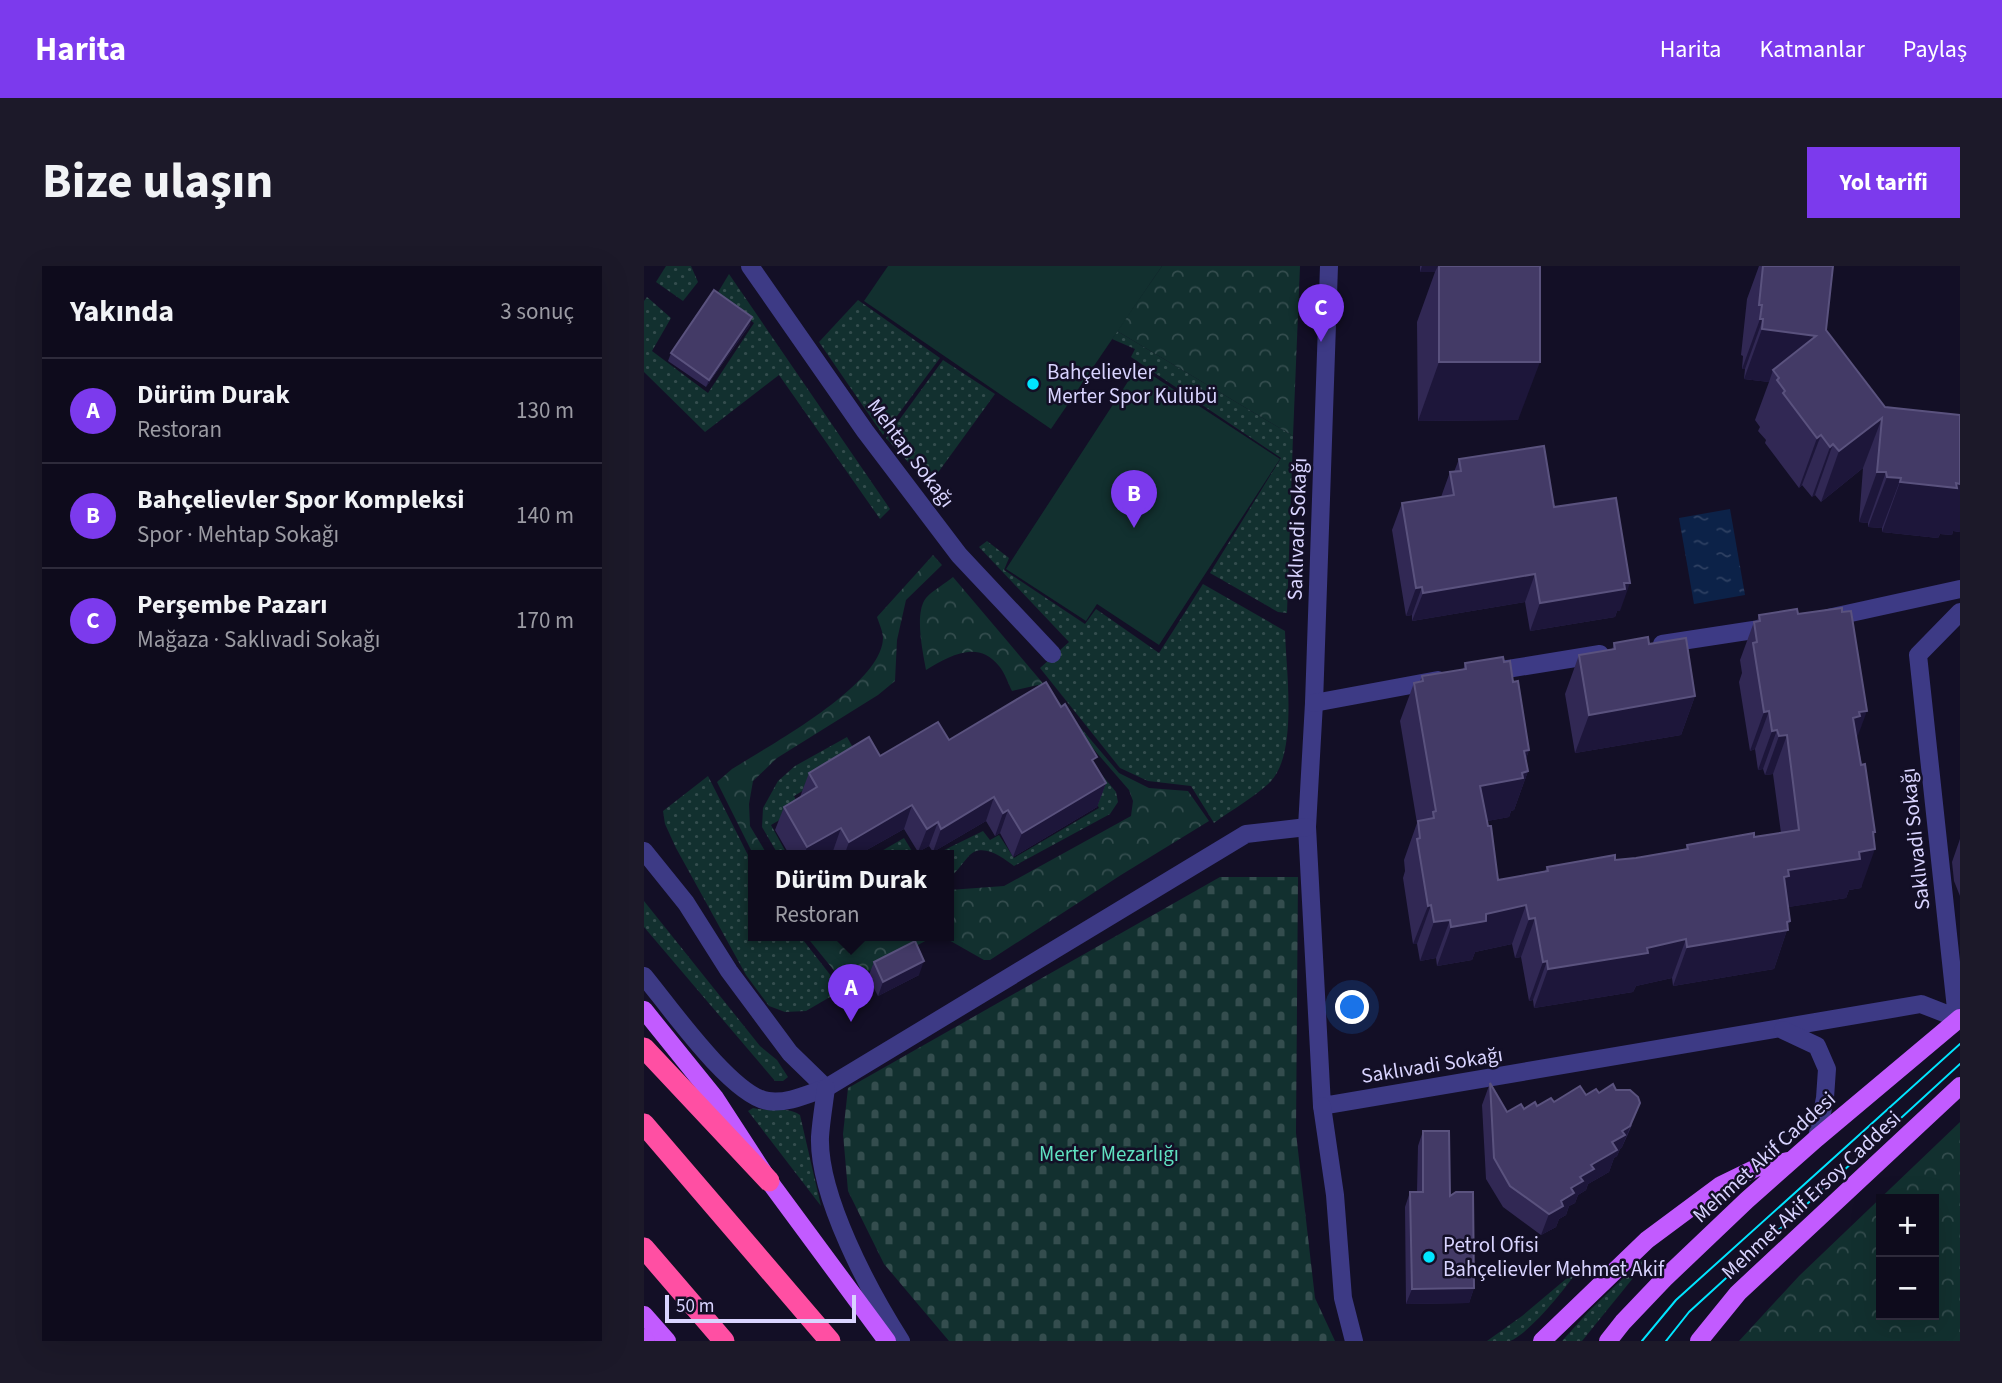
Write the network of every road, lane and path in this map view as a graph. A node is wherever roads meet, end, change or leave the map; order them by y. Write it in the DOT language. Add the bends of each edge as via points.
graph roads {
  1 [pos="750,266"];
  2 [pos="1329,266"];
  3 [pos="1960,589"];
  4 [pos="1960,612"];
  5 [pos="1646,647"];
  6 [pos="1618,651"];
  7 [pos="1052,654"];
  8 [pos="1314,703"];
  9 [pos="1307,827"];
  10 [pos="644,851"];
  11 [pos="644,976"];
  12 [pos="644,1010"];
  13 [pos="1960,1018"];
  14 [pos="1783,1030"];
  15 [pos="644,1048"];
  16 [pos="675,1048"];
  17 [pos="1960,1086"];
  18 [pos="826,1088"];
  19 [pos="1322,1106"];
  20 [pos="644,1124"];
  21 [pos="1817,1138"];
  22 [pos="1792,1160"];
  23 [pos="769,1181"];
  24 [pos="644,1248"];
  25 [pos="644,1315"];
  26 [pos="667,1341"];
  27 [pos="724,1341"];
  28 [pos="830,1341"];
  29 [pos="887,1341"];
  30 [pos="901,1341"];
  31 [pos="1354,1341"];
  32 [pos="1542,1341"];
  33 [pos="1608,1341"];
  34 [pos="1699,1341"];
  1 -- 7 [label="street, Mehtap Sokağı" via="865,431 959,555"];
  2 -- 8 [label="street, Saklıvadi Sokağı"];
  3 -- 5 [label="street" via="1804,622"];
  4 -- 14 [label="street, Saklıvadi Sokağı" via="1918,655 1957,1018 1921,1004"];
  6 -- 8 [label="street"];
  8 -- 9 [label="street, Saklıvadi Sokağı"];
  9 -- 18 [label="street" via="1246,834"];
  9 -- 19 [label="street, Saklıvadi Sokağı"];
  10 -- 18 [label="street" via="686,903 790,1053"];
  11 -- 16 [label="street"];
  11 -- 18 [label="street" via="718,1066 750,1094 782,1101"];
  12 -- 16 [label="main road"];
  13 -- 21 [label="main road, Mehmet Akif Caddesi"];
  14 -- 19 [label="street, Saklıvadi Sokağı"];
  14 -- 21 [label="street" via="1817,1046 1827,1069"];
  15 -- 23 [label="highway"];
  16 -- 23 [label="main road" via="715,1097"];
  17 -- 34 [label="main road, Mehmet Akif Ersoy Caddesi" via="1738,1293"];
  18 -- 30 [label="street" via="820,1139 827,1192"];
  19 -- 31 [label="street" via="1343,1298"];
  20 -- 28 [label="highway"];
  21 -- 22 [label="main road, Mehmet Akif Caddesi"];
  22 -- 32 [label="main road" via="1756,1168 1721,1185 1647,1240"];
  22 -- 33 [label="main road, Mehmet Akif Caddesi" via="1664,1279"];
  23 -- 29 [label="main road"];
  24 -- 27 [label="highway"];
  25 -- 26 [label="main road"];
}
